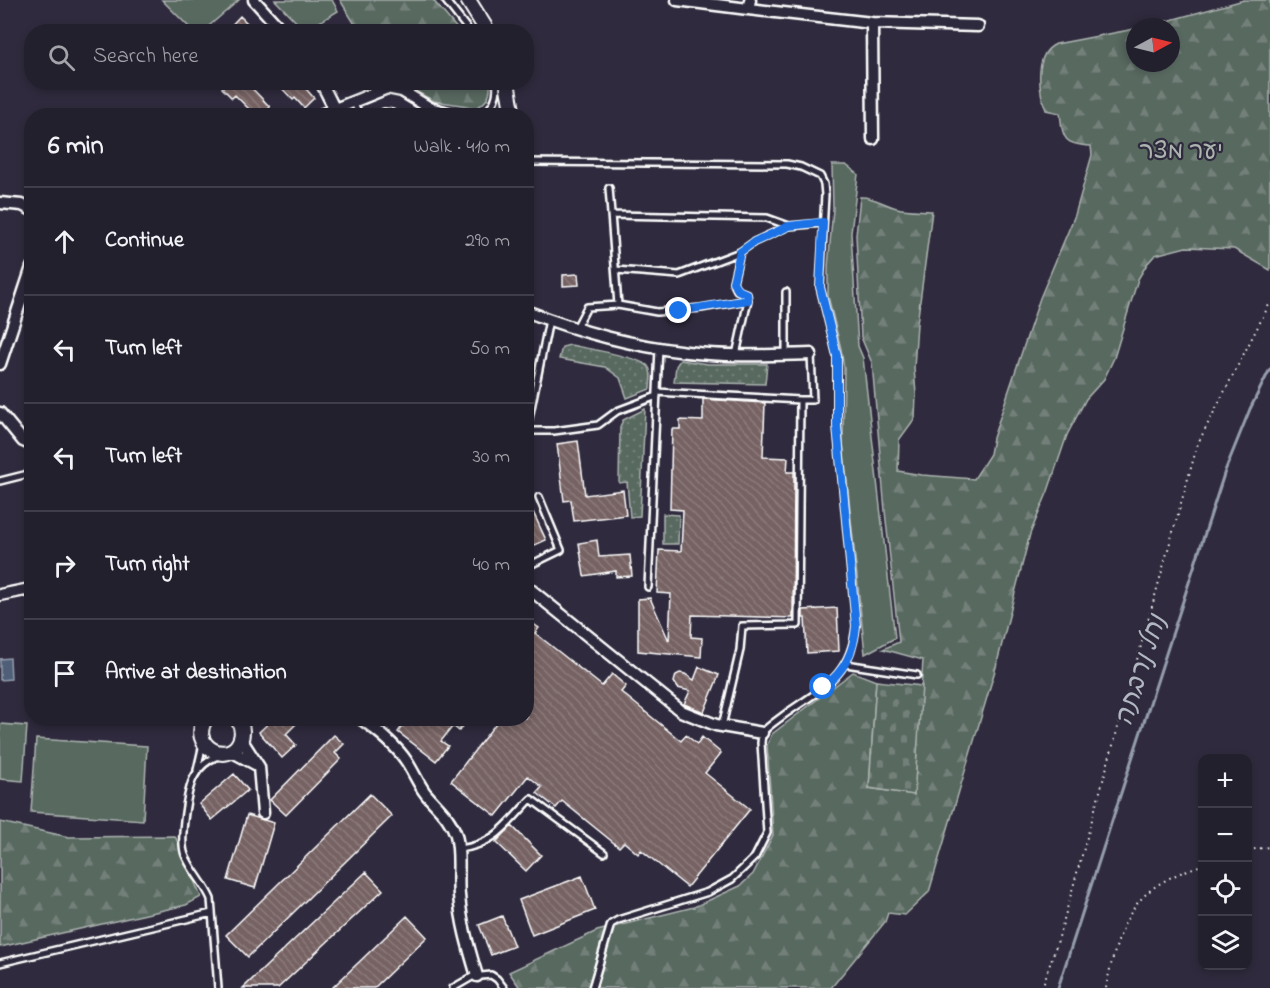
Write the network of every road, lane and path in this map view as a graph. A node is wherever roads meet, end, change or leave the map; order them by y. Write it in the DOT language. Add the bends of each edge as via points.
graph roads {
  1 [pos="254,0"];
  2 [pos="445,0"];
  3 [pos="468,0"];
  4 [pos="677,0"];
  5 [pos="749,5"];
  6 [pos="872,23"];
  7 [pos="276,24"];
  8 [pos="464,24"];
  9 [pos="483,24"];
  10 [pos="978,26"];
  11 [pos="325,90"];
  12 [pos="380,90"];
  13 [pos="398,90"];
  14 [pos="497,90"];
  15 [pos="508,90"];
  16 [pos="353,101"];
  17 [pos="334,108"];
  18 [pos="356,108"];
  19 [pos="430,108"];
  20 [pos="490,108"];
  21 [pos="512,108"];
  22 [pos="873,139"];
  23 [pos="534,162"];
  24 [pos="609,188"];
  25 [pos="0,203"];
  26 [pos="24,206"];
  27 [pos="612,215"];
  28 [pos="823,222"];
  29 [pos="789,226"];
  30 [pos="740,252"];
  31 [pos="616,270"];
  32 [pos="24,291"];
  33 [pos="786,292"];
  34 [pos="748,300"];
  35 [pos="1270,303"];
  36 [pos="618,305"];
  37 [pos="534,314"];
  38 [pos="549,320"];
  39 [pos="575,329"];
  40 [pos="659,348"];
  41 [pos="786,354"];
  42 [pos="811,354"];
  43 [pos="736,355"];
  44 [pos="0,364"];
  45 [pos="657,394"];
  46 [pos="534,396"];
  47 [pos="800,400"];
  48 [pos="0,413"];
  49 [pos="534,432"];
  50 [pos="24,441"];
  51 [pos="24,475"];
  52 [pos="0,481"];
  53 [pos="539,497"];
  54 [pos="534,563"];
  55 [pos="648,587"];
  56 [pos="24,590"];
  57 [pos="534,592"];
  58 [pos="0,594"];
  59 [pos="846,664"];
  60 [pos="917,675"];
  61 [pos="241,726"];
  62 [pos="247,726"];
  63 [pos="371,726"];
  64 [pos="722,726"];
  65 [pos="202,727"];
  66 [pos="762,733"];
  67 [pos="242,736"];
  68 [pos="228,752"];
  69 [pos="260,767"];
  70 [pos="197,771"];
  71 [pos="263,813"];
  72 [pos="1270,847"];
  73 [pos="459,849"];
  74 [pos="1252,849"];
  75 [pos="604,853"];
  76 [pos="1198,867"];
  77 [pos="212,913"];
  78 [pos="0,963"];
  79 [pos="477,976"];
  80 [pos="219,988"];
  81 [pos="453,988"];
  82 [pos="504,988"];
  83 [pos="592,988"];
  84 [pos="1042,988"];
  85 [pos="1106,988"];
  1 -- 7 [label="street"];
  2 -- 8 [label="lane"];
  3 -- 9 [label="street"];
  4 -- 5 [label="street"];
  5 -- 6 [label="street"];
  6 -- 10 [label="street"];
  6 -- 22 [label="street"];
  11 -- 17 [label="street"];
  12 -- 16 [label="street"];
  13 -- 19 [label="street"];
  14 -- 20 [label="lane"];
  15 -- 21 [label="street"];
  16 -- 17 [label="street"];
  16 -- 18 [label="lane"];
  23 -- 28 [label="lane" via="787,164 820,176 824,184"];
  24 -- 27 [label="lane"];
  25 -- 26 [label="street"];
  27 -- 29 [label="lane" via="767,218"];
  27 -- 31 [label="lane"];
  28 -- 29 [label="lane"];
  28 -- 59 [label="lane" via="820,287 837,356 837,426 856,626"];
  29 -- 30 [label="lane"];
  30 -- 31 [label="lane" via="679,275"];
  30 -- 34 [label="lane" via="733,282 747,294"];
  31 -- 36 [label="lane"];
  32 -- 44 [label="street"];
  33 -- 41 [label="lane"];
  34 -- 36 [label="lane" via="657,312"];
  34 -- 43 [label="lane"];
  35 -- 84 [label="path" via="1198,443"];
  36 -- 39 [label="lane" via="587,307"];
  37 -- 38 [label="street"];
  38 -- 39 [label="street"];
  38 -- 46 [label="lane"];
  39 -- 40 [label="street"];
  40 -- 43 [label="street"];
  40 -- 45 [label="lane"];
  41 -- 42 [label="street"];
  41 -- 43 [label="street"];
  42 -- 47 [label="lane" via="813,400"];
  45 -- 47 [label="lane"];
  45 -- 49 [label="lane" via="617,411 598,425"];
  45 -- 55 [label="lane"];
  47 -- 64 [label="lane" via="798,625 742,626"];
  48 -- 50 [label="street"];
  51 -- 52 [label="lane"];
  53 -- 54 [label="lane" via="561,550"];
  56 -- 58 [label="street"];
  57 -- 64 [label="street" via="681,711"];
  59 -- 60 [label="lane"];
  59 -- 66 [label="lane" via="831,681"];
  61 -- 67 [label="street"];
  62 -- 67 [label="street"];
  63 -- 73 [label="street" via="406,760 425,792 447,816"];
  64 -- 66 [label="street"];
  65 -- 68 [label="street" via="214,752"];
  65 -- 70 [label="lane"];
  66 -- 83 [label="lane" via="767,833 755,857 732,879 708,892 611,924"];
  67 -- 68 [label="street" via="239,744"];
  67 -- 69 [label="street"];
  68 -- 69 [label="street"];
  68 -- 70 [label="lane"];
  69 -- 71 [label="street"];
  70 -- 77 [label="lane" via="192,778 182,837 185,855 208,892"];
  72 -- 74 [label="path"];
  73 -- 75 [label="lane" via="475,847 494,837 531,799"];
  73 -- 79 [label="street" via="463,932"];
  76 -- 85 [label="path" via="1158,885 1134,907 1118,941"];
  77 -- 78 [label="lane"];
  77 -- 80 [label="lane"];
  79 -- 81 [label="lane"];
  79 -- 82 [label="lane" via="491,975"];
}
